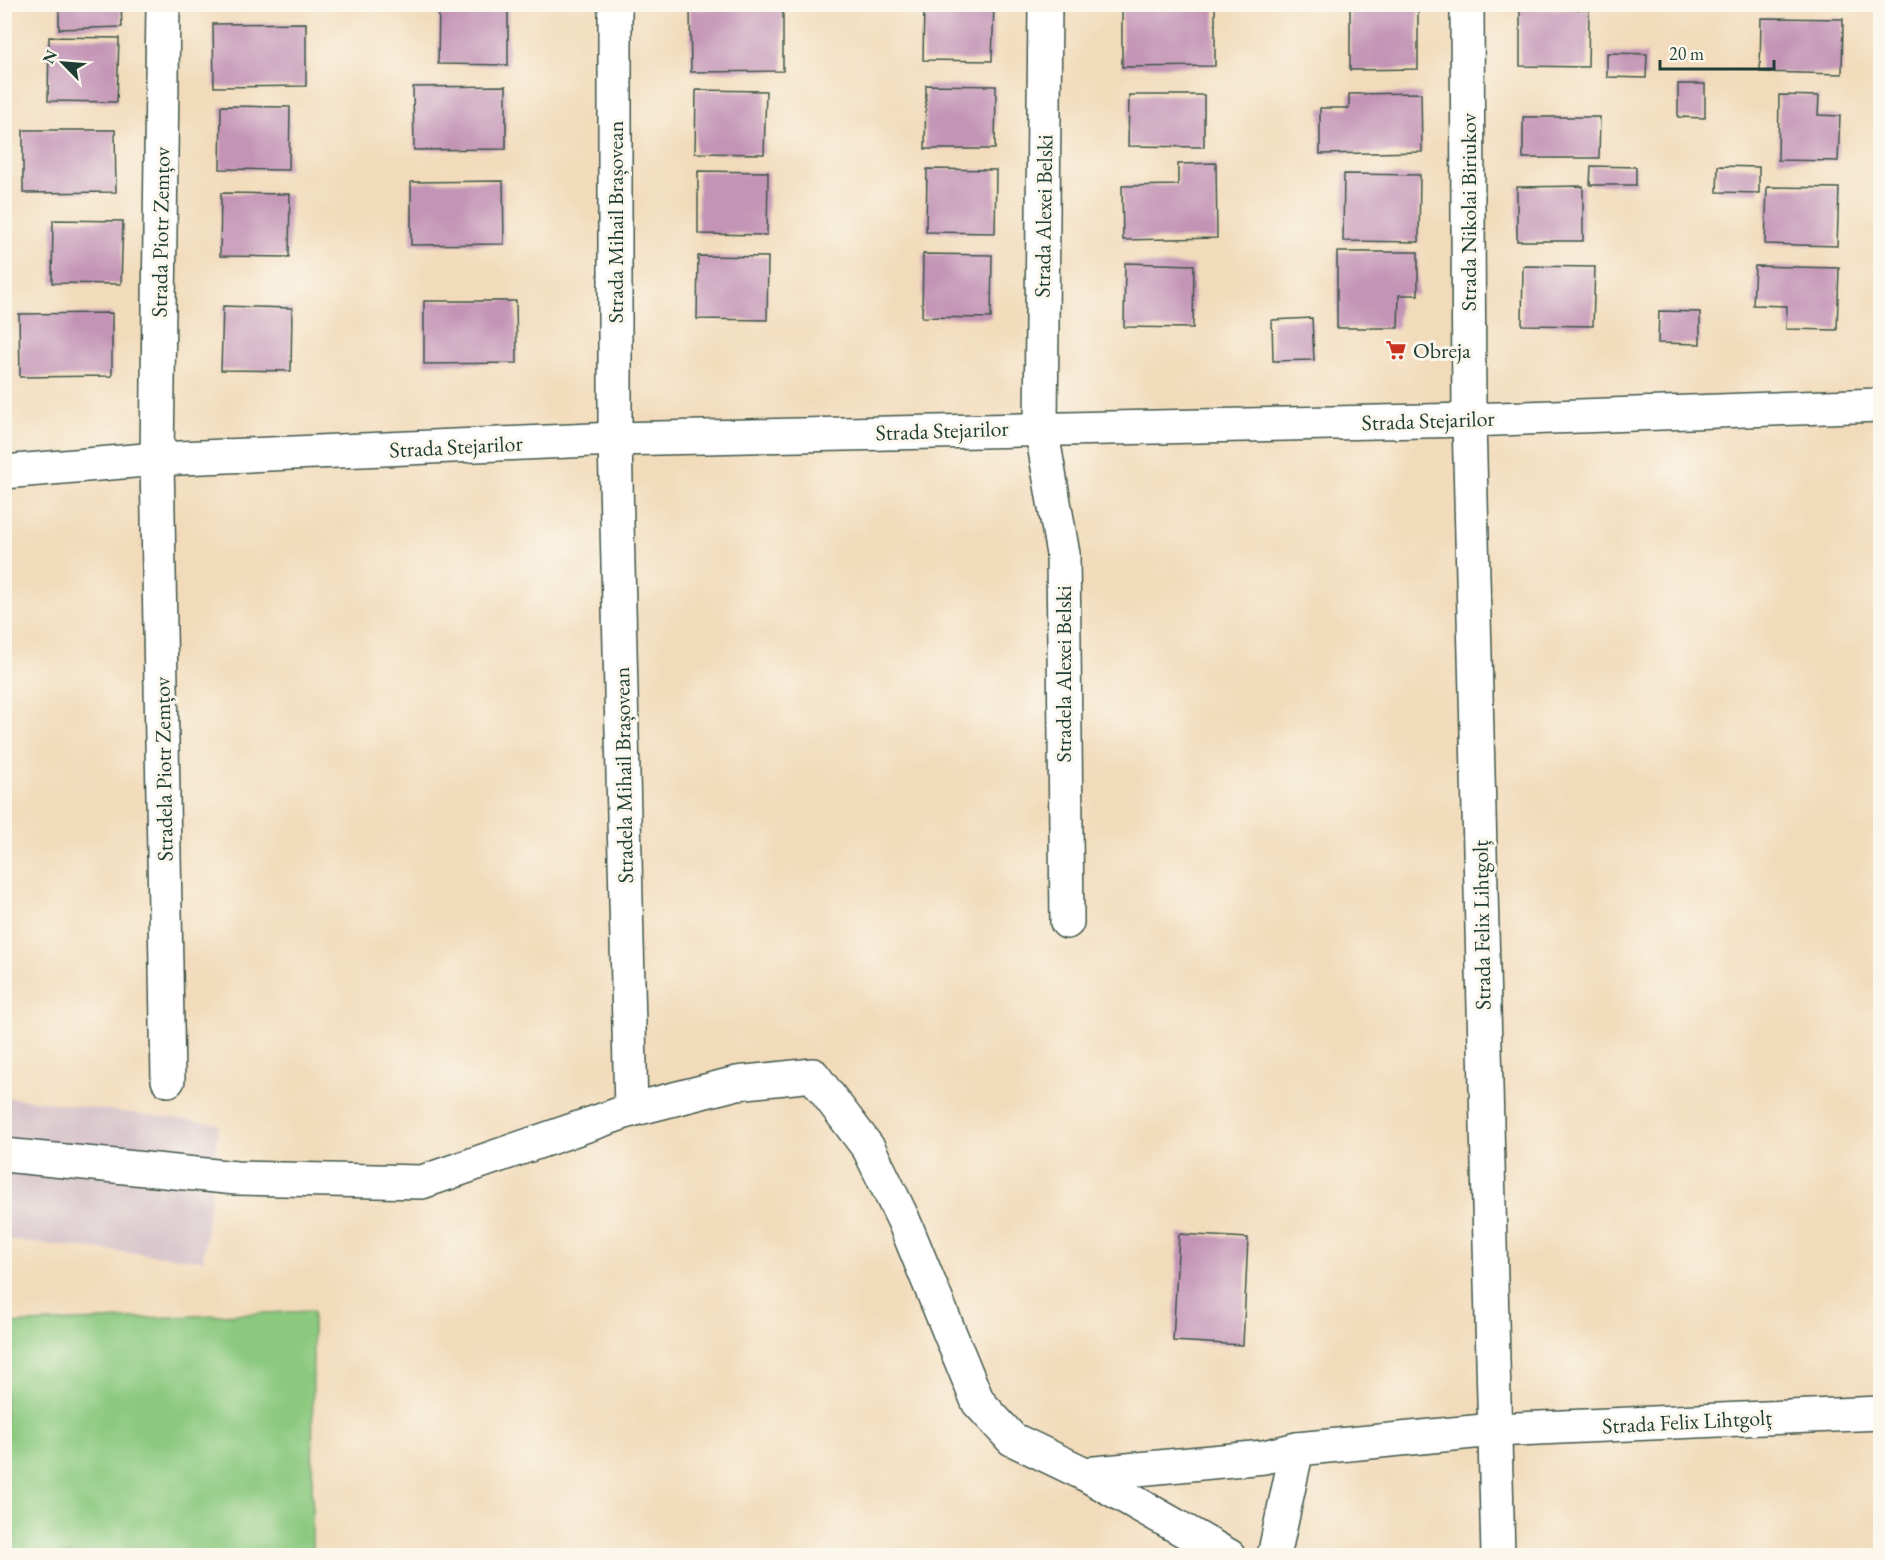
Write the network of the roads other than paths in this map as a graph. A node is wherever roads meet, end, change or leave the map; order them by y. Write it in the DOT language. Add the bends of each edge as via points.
graph roads {
  1 [pos="163,4"];
  2 [pos="615,4"];
  3 [pos="1045,4"];
  4 [pos="1467,4"];
  5 [pos="1881,405"];
  6 [pos="1468,420"];
  7 [pos="1041,428"];
  8 [pos="615,439"];
  9 [pos="157,459"];
  10 [pos="4,472"];
  11 [pos="1067,922"];
  12 [pos="168,1080"];
  13 [pos="631,1110"];
  14 [pos="4,1155"];
  15 [pos="1881,1413"];
  16 [pos="1494,1430"];
  17 [pos="1297,1449"];
  18 [pos="1085,1474"];
  19 [pos="1229,1556"];
  20 [pos="1274,1556"];
  21 [pos="1498,1556"];
  1 -- 9 [label="street, Strada Piotr Zemțov"];
  2 -- 8 [label="street, Strada Mihail Brașovean"];
  3 -- 7 [label="street, Strada Alexei Belski"];
  4 -- 6 [label="street, Strada Nikolai Biriukov"];
  5 -- 6 [label="street, Strada Stejarilor"];
  6 -- 7 [label="street, Strada Stejarilor"];
  6 -- 16 [label="street, Strada Felix Lihtgolţ"];
  7 -- 8 [label="street, Strada Stejarilor"];
  7 -- 11 [label="street, Stradela Alexei Belski" via="1063,554"];
  8 -- 9 [label="street, Strada Stejarilor"];
  8 -- 13 [label="street, Stradela Mihail Brașovean"];
  9 -- 10 [label="street, Strada Stejarilor"];
  9 -- 12 [label="street, Stradela Piotr Zemțov"];
  13 -- 14 [label="street" via="423,1182 236,1178"];
  13 -- 18 [label="street" via="737,1083 813,1075 869,1149 903,1219 978,1402 1012,1439"];
  15 -- 16 [label="street, Strada Felix Lihtgolţ"];
  16 -- 17 [label="street, Strada Felix Lihtgolţ"];
  16 -- 21 [label="street, Strada Felix Lihtgolţ"];
  17 -- 18 [label="street, Strada Felix Lihtgolţ" via="1264,1457"];
  17 -- 20 [label="street"];
  18 -- 19 [label="street"];
}
